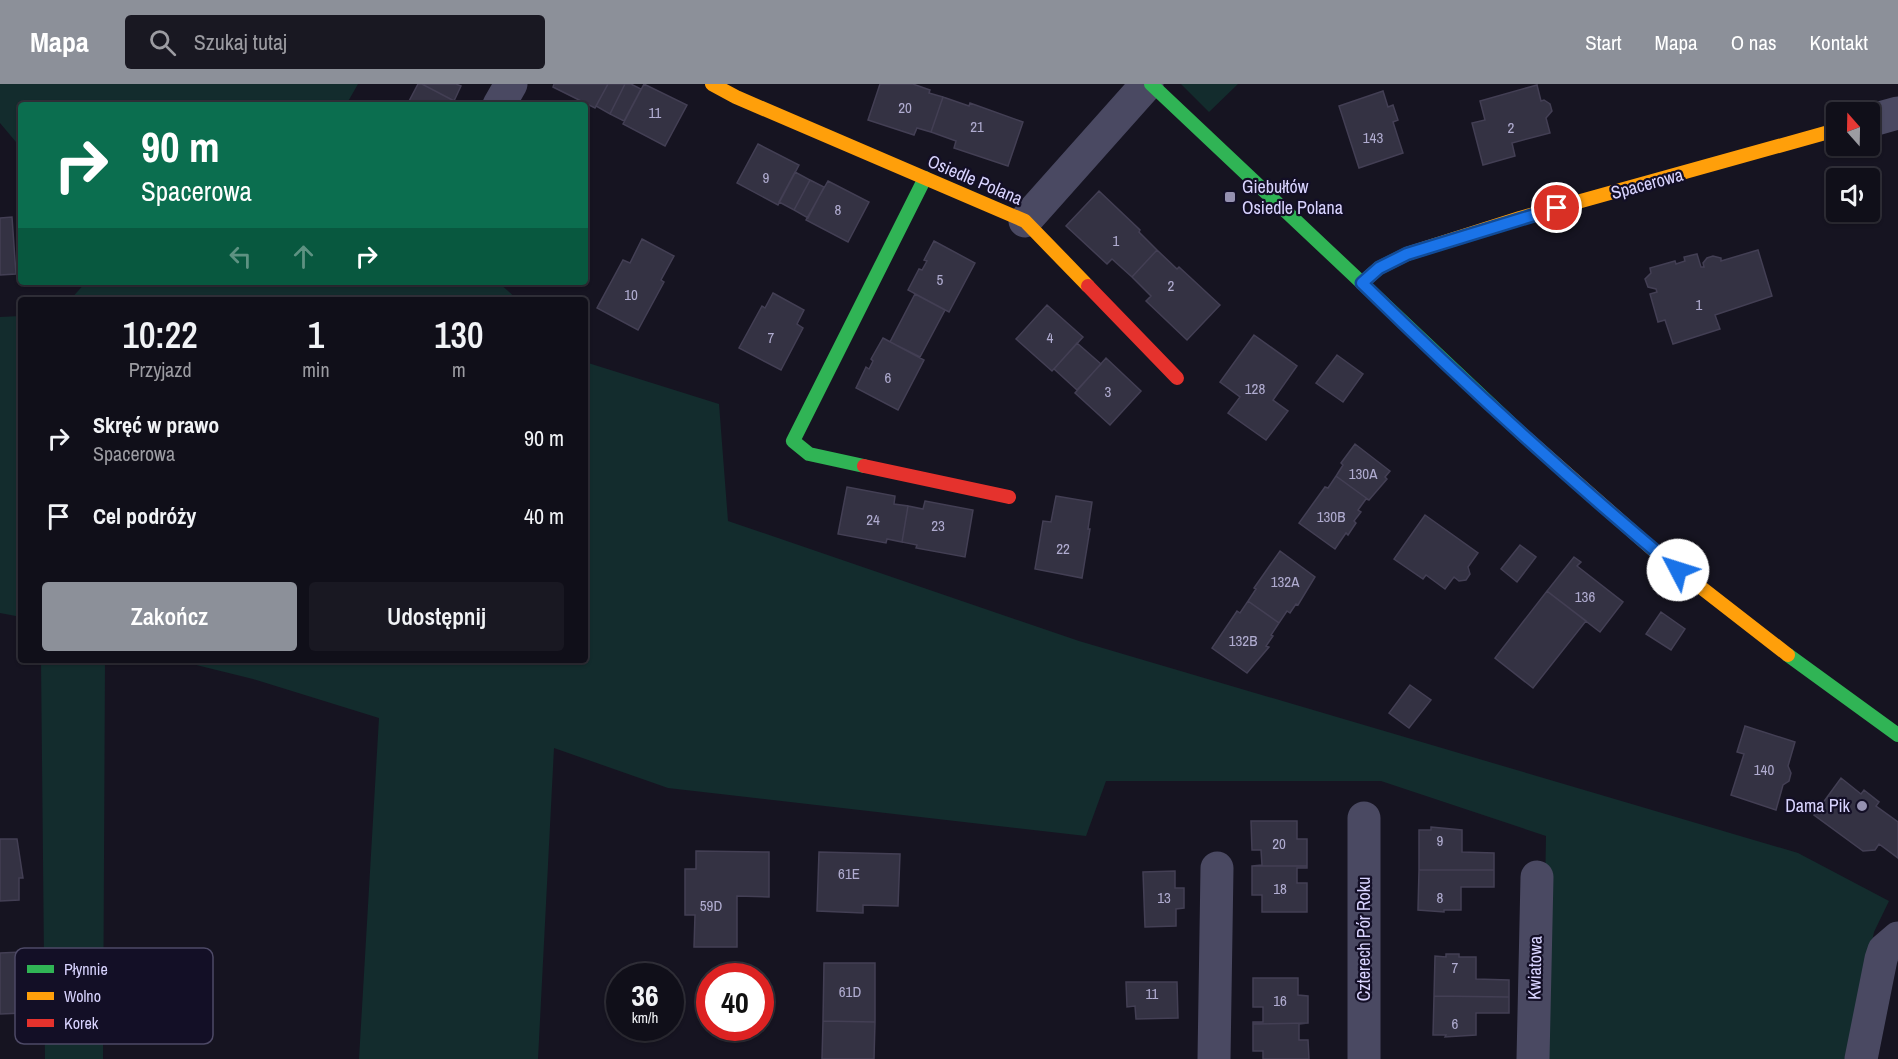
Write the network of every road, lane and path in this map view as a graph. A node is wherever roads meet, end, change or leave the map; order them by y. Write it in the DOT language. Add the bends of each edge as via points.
graph roads {
  1 [pos="511,84"];
  2 [pos="711,84"];
  3 [pos="1147,84"];
  4 [pos="1151,84"];
  5 [pos="501,102"];
  6 [pos="1898,113"];
  7 [pos="1880,118"];
  8 [pos="1826,133"];
  9 [pos="925,178"];
  10 [pos="1025,221"];
  11 [pos="1362,283"];
  12 [pos="1177,378"];
  13 [pos="1009,497"];
  14 [pos="1898,735"];
  15 [pos="1364,818"];
  16 [pos="1217,868"];
  17 [pos="1537,877"];
  18 [pos="1898,938"];
  19 [pos="1214,1059"];
  20 [pos="1364,1059"];
  21 [pos="1533,1059"];
  22 [pos="1861,1059"];
  1 -- 5 [label="street"];
  2 -- 9 [label="street, Osiedle Polana"];
  3 -- 10 [label="street"];
  4 -- 11 [label="street"];
  6 -- 7 [label="street"];
  8 -- 11 [label="street, Spacerowa" via="1520,218 1407,254 1379,268"];
  9 -- 10 [label="street, Osiedle Polana"];
  9 -- 13 [label="street" via="793,441 809,454"];
  10 -- 12 [label="street, Osiedle Polana"];
  11 -- 14 [label="street" via="1627,527 1743,622"];
  15 -- 20 [label="street, Czterech Pór Roku"];
  16 -- 19 [label="street"];
  17 -- 21 [label="street, Kwiatowa"];
  18 -- 22 [label="street" via="1884,950 1881,959"];
}
